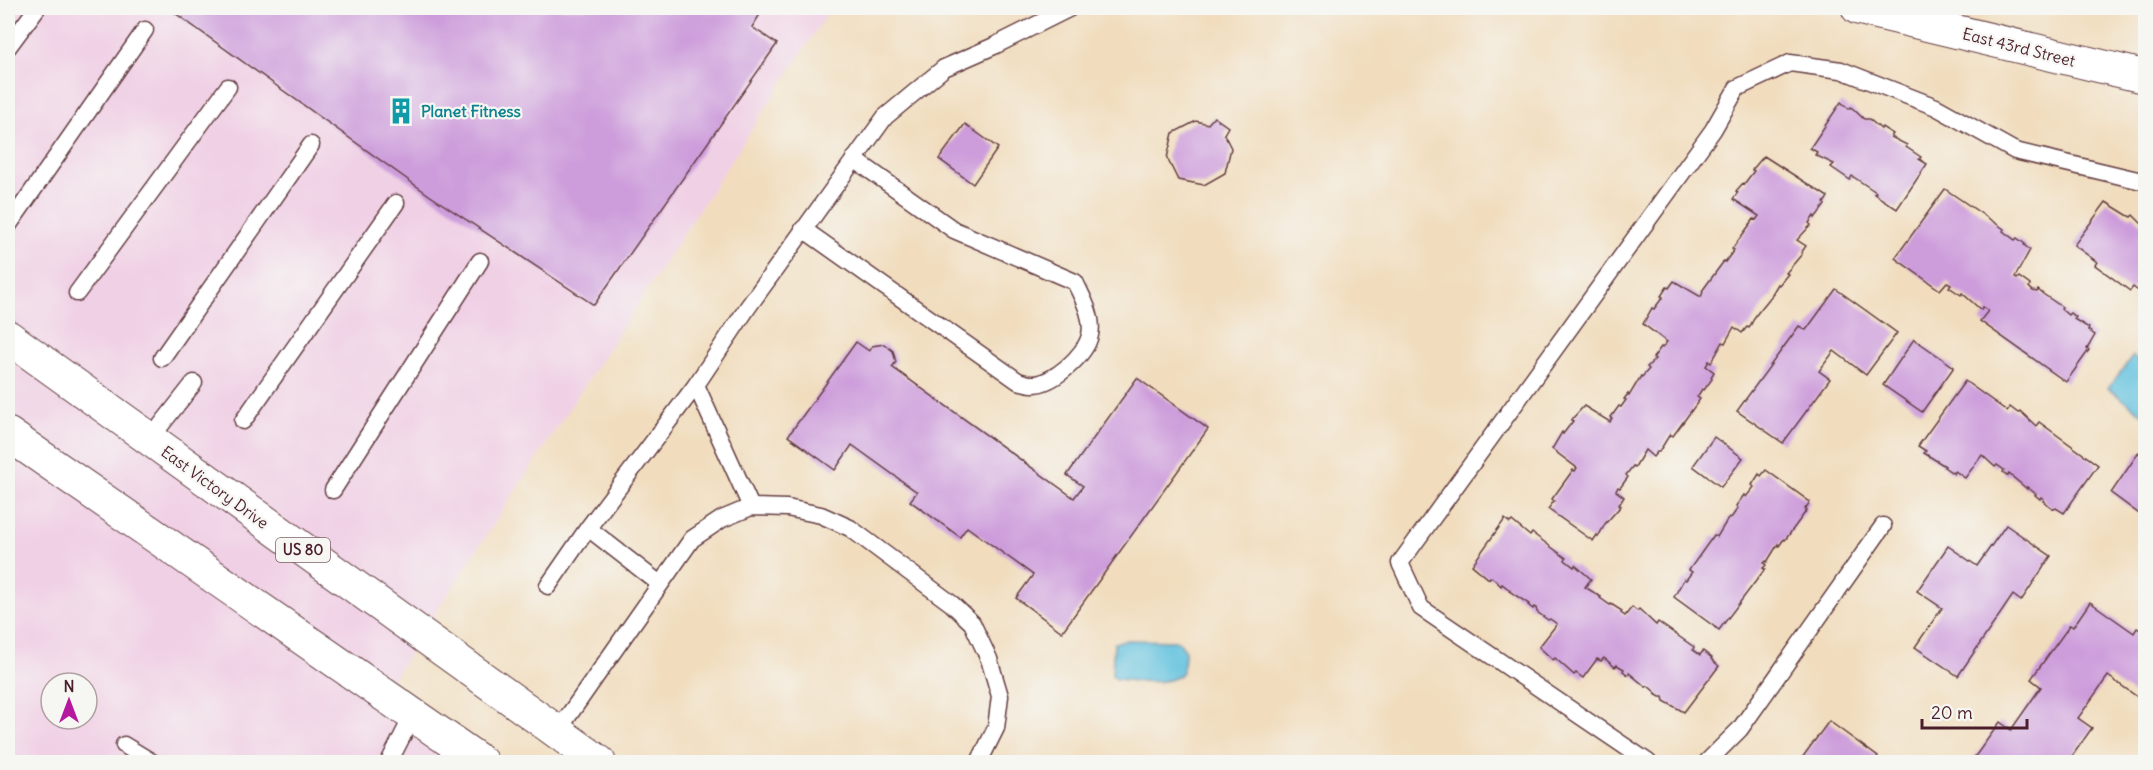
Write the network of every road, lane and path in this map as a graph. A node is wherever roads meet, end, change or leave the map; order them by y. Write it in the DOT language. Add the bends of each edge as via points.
graph roads {
  1 [pos="37,8"];
  2 [pos="1070,8"];
  3 [pos="1858,8"];
  4 [pos="145,30"];
  5 [pos="8,47"];
  6 [pos="2145,77"];
  7 [pos="228,87"];
  8 [pos="311,145"];
  9 [pos="854,159"];
  10 [pos="2145,182"];
  11 [pos="396,203"];
  12 [pos="8,226"];
  13 [pos="803,229"];
  14 [pos="480,261"];
  15 [pos="77,293"];
  16 [pos="8,337"];
  17 [pos="162,358"];
  18 [pos="194,383"];
  19 [pos="696,385"];
  20 [pos="243,421"];
  21 [pos="8,434"];
  22 [pos="150,439"];
  23 [pos="333,490"];
  24 [pos="751,507"];
  25 [pos="1883,526"];
  26 [pos="588,528"];
  27 [pos="660,584"];
  28 [pos="548,586"];
  29 [pos="413,715"];
  30 [pos="557,732"];
  31 [pos="124,744"];
  32 [pos="152,762"];
  33 [pos="389,762"];
  34 [pos="481,762"];
  35 [pos="598,762"];
  36 [pos="979,762"];
  37 [pos="1648,762"];
  38 [pos="1707,762"];
  1 -- 5 [label="lane"];
  2 -- 9 [label="lane" via="944,68 885,117"];
  3 -- 6 [label="main road, East 43rd Street"];
  4 -- 12 [label="lane"];
  7 -- 15 [label="lane"];
  8 -- 17 [label="lane"];
  9 -- 13 [label="lane"];
  9 -- 13 [label="lane" via="954,230 1075,282 1089,317 1090,334 1075,363 1043,382 1018,381"];
  10 -- 37 [label="lane" via="2015,151 1936,107 1842,70 1790,63 1737,88 1713,130 1400,563 1421,608"];
  11 -- 20 [label="lane"];
  13 -- 19 [label="lane"];
  14 -- 23 [label="lane"];
  16 -- 22 [label="main road, East Victory Drive / US 80"];
  18 -- 22 [label="lane"];
  19 -- 24 [label="lane"];
  19 -- 26 [label="lane"];
  21 -- 29 [label="main road"];
  22 -- 30 [label="main road, East Victory Drive / US 80"];
  24 -- 27 [label="lane" via="722,519 692,539"];
  24 -- 36 [label="lane" via="788,508 821,515 850,528 972,623 1000,696 996,728"];
  25 -- 38 [label="lane" via="1740,729"];
  26 -- 27 [label="lane"];
  26 -- 28 [label="lane"];
  27 -- 30 [label="lane"];
  29 -- 33 [label="lane"];
  29 -- 34 [label="main road"];
  30 -- 35 [label="main road, East Victory Drive / US 80"];
  31 -- 32 [label="lane"];
}
